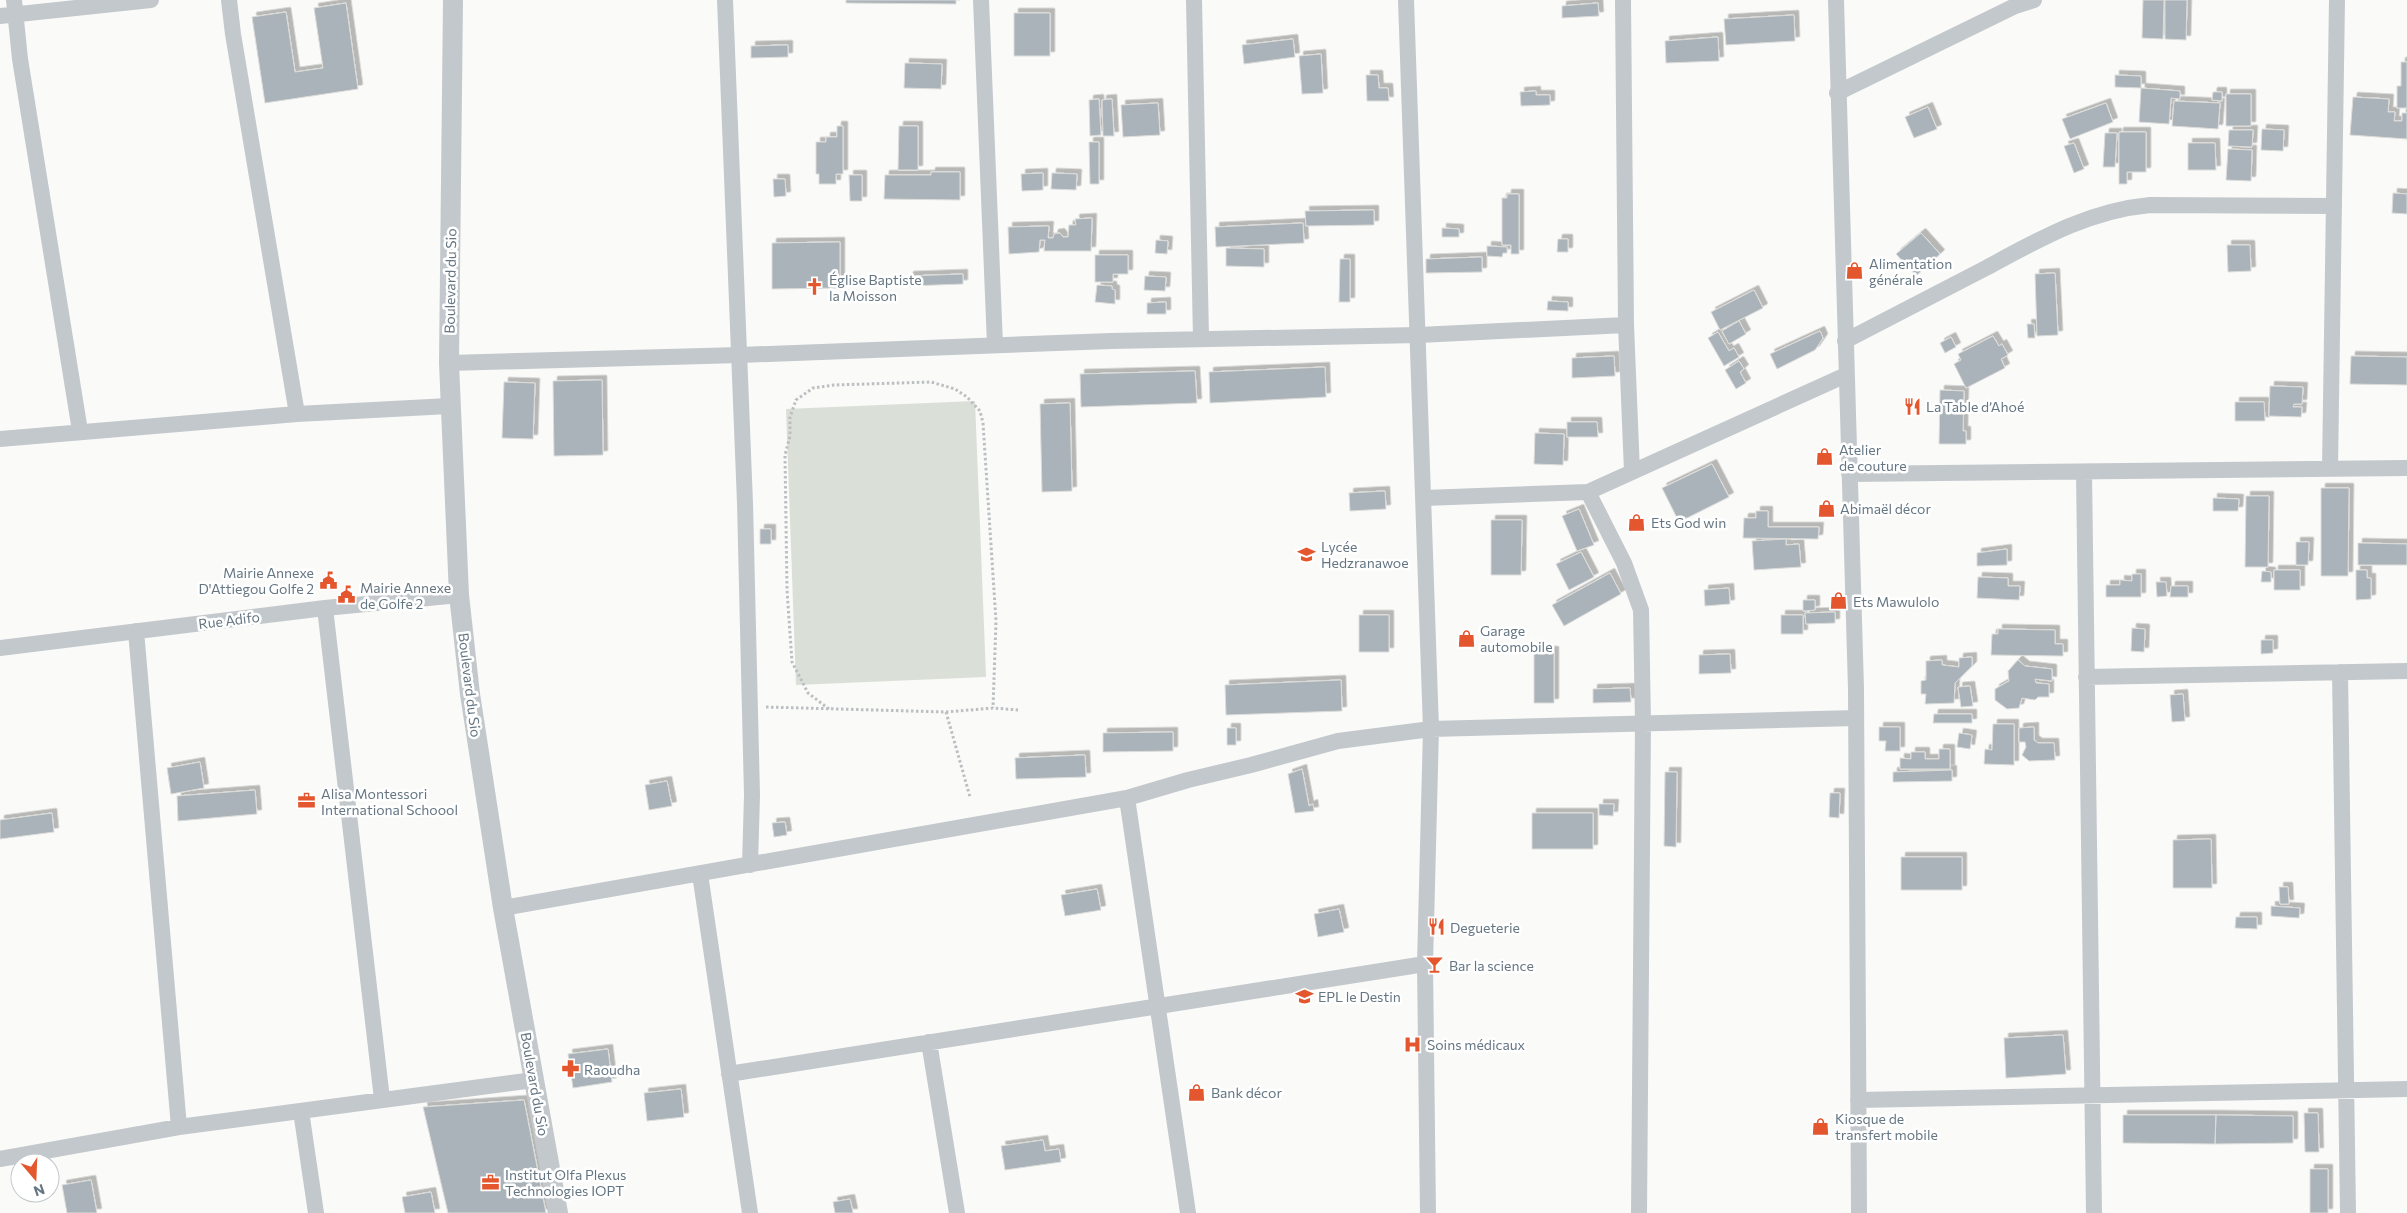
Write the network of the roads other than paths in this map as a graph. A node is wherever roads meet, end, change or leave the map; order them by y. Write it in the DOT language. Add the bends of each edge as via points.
graph roads {
  1 [pos="151,0"];
  2 [pos="229,0"];
  3 [pos="453,0"];
  4 [pos="725,0"];
  5 [pos="981,0"];
  6 [pos="1194,0"];
  7 [pos="1406,0"];
  8 [pos="1624,0"];
  9 [pos="1836,0"];
  10 [pos="2034,0"];
  11 [pos="2337,0"];
  12 [pos="2015,3"];
  13 [pos="9,10"];
  14 [pos="1837,93"];
  15 [pos="2333,206"];
  16 [pos="1626,325"];
  17 [pos="1419,335"];
  18 [pos="1200,338"];
  19 [pos="1845,342"];
  20 [pos="995,345"];
  21 [pos="740,355"];
  22 [pos="449,363"];
  23 [pos="1846,375"];
  24 [pos="450,406"];
  25 [pos="297,414"];
  26 [pos="80,431"];
  27 [pos="0,440"];
  28 [pos="2407,468"];
  29 [pos="2330,469"];
  30 [pos="1632,472"];
  31 [pos="2084,472"];
  32 [pos="1849,474"];
  33 [pos="1588,492"];
  34 [pos="1424,498"];
  35 [pos="459,595"];
  36 [pos="325,608"];
  37 [pos="136,631"];
  38 [pos="0,648"];
  39 [pos="2407,671"];
  40 [pos="2340,672"];
  41 [pos="2086,677"];
  42 [pos="1856,718"];
  43 [pos="1643,723"];
  44 [pos="1432,729"];
  45 [pos="1127,798"];
  46 [pos="750,865"];
  47 [pos="700,874"];
  48 [pos="503,908"];
  49 [pos="1425,964"];
  50 [pos="1157,1006"];
  51 [pos="929,1042"];
  52 [pos="729,1074"];
  53 [pos="534,1080"];
  54 [pos="2407,1089"];
  55 [pos="2346,1090"];
  56 [pos="2092,1095"];
  57 [pos="382,1099"];
  58 [pos="1858,1100"];
  59 [pos="300,1111"];
  60 [pos="179,1127"];
  61 [pos="0,1159"];
  62 [pos="316,1213"];
  63 [pos="558,1213"];
  64 [pos="750,1213"];
  65 [pos="957,1213"];
  66 [pos="1188,1213"];
  67 [pos="1428,1213"];
  68 [pos="1639,1213"];
  69 [pos="1859,1213"];
  70 [pos="2094,1213"];
  71 [pos="2348,1213"];
  1 -- 13 [label="street"];
  2 -- 25 [label="street"];
  3 -- 22 [label="street, Boulevard du Sio"];
  4 -- 21 [label="street"];
  5 -- 20 [label="street"];
  6 -- 18 [label="street"];
  7 -- 17 [label="street"];
  8 -- 16 [label="street"];
  9 -- 14 [label="street"];
  10 -- 12 [label="street"];
  11 -- 15 [label="street"];
  12 -- 14 [label="street"];
  13 -- 26 [label="street"];
  14 -- 19 [label="street"];
  15 -- 19 [label="street" via="2150,205 2100,213 2058,230"];
  15 -- 29 [label="street"];
  16 -- 17 [label="street"];
  16 -- 30 [label="street"];
  17 -- 18 [label="street"];
  17 -- 34 [label="street"];
  18 -- 20 [label="street"];
  19 -- 23 [label="street"];
  20 -- 21 [label="street"];
  21 -- 22 [label="street"];
  21 -- 46 [label="street" via="752,795"];
  22 -- 24 [label="street, Boulevard du Sio"];
  23 -- 30 [label="street"];
  23 -- 32 [label="street"];
  24 -- 25 [label="street"];
  24 -- 35 [label="street, Boulevard du Sio"];
  25 -- 26 [label="street"];
  26 -- 27 [label="street"];
  28 -- 29 [label="street"];
  29 -- 31 [label="street"];
  30 -- 33 [label="street"];
  31 -- 32 [label="street"];
  31 -- 41 [label="street"];
  32 -- 42 [label="street"];
  33 -- 34 [label="street"];
  33 -- 43 [label="street" via="1624,563 1641,610"];
  34 -- 44 [label="street"];
  35 -- 36 [label="street, Rue Adifo"];
  35 -- 48 [label="street, Boulevard du Sio" via="470,694"];
  36 -- 37 [label="street, Rue Adifo"];
  36 -- 57 [label="street"];
  37 -- 38 [label="street, Rue Adifo"];
  37 -- 60 [label="street"];
  39 -- 40 [label="street"];
  40 -- 41 [label="street"];
  40 -- 55 [label="street"];
  41 -- 56 [label="street"];
  42 -- 43 [label="street"];
  42 -- 58 [label="street"];
  43 -- 44 [label="street"];
  43 -- 68 [label="street"];
  44 -- 45 [label="street" via="1338,741"];
  44 -- 49 [label="street"];
  45 -- 46 [label="street"];
  45 -- 50 [label="street"];
  46 -- 47 [label="street"];
  47 -- 48 [label="street"];
  47 -- 52 [label="street"];
  48 -- 53 [label="street, Boulevard du Sio"];
  49 -- 50 [label="street"];
  49 -- 67 [label="street"];
  50 -- 51 [label="street"];
  50 -- 66 [label="street"];
  51 -- 52 [label="street"];
  51 -- 65 [label="street"];
  52 -- 64 [label="street"];
  53 -- 57 [label="street"];
  53 -- 63 [label="street, Boulevard du Sio"];
  54 -- 55 [label="street"];
  55 -- 56 [label="street"];
  55 -- 71 [label="street"];
  56 -- 58 [label="street"];
  56 -- 70 [label="street"];
  57 -- 59 [label="street"];
  58 -- 69 [label="street"];
  59 -- 60 [label="street"];
  59 -- 62 [label="street"];
  60 -- 61 [label="street"];
}
